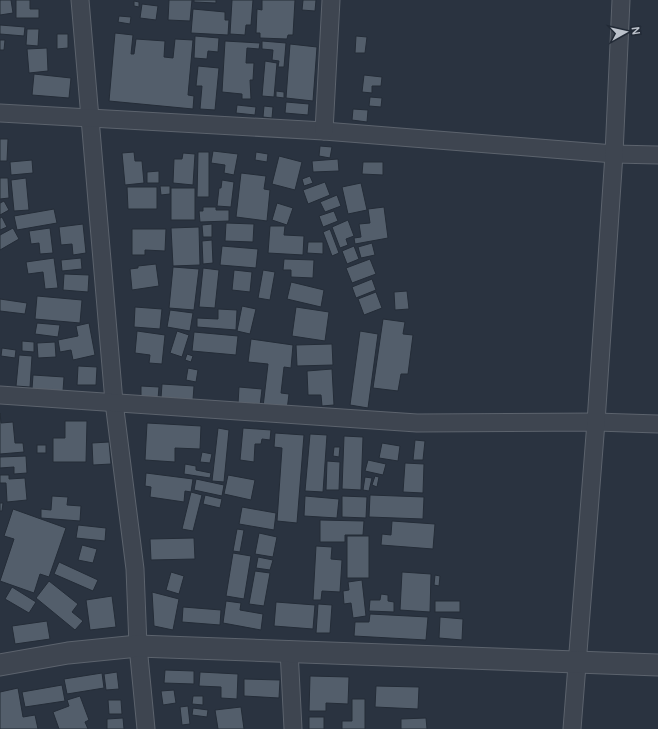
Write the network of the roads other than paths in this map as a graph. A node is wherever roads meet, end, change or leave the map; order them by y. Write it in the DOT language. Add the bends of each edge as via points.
graph roads {
  1 [pos="80,0"];
  2 [pos="332,0"];
  3 [pos="621,0"];
  4 [pos="0,113"];
  5 [pos="89,117"];
  6 [pos="324,131"];
  7 [pos="614,154"];
  8 [pos="658,155"];
  9 [pos="0,395"];
  10 [pos="114,402"];
  11 [pos="596,422"];
  12 [pos="658,424"];
  13 [pos="138,646"];
  14 [pos="289,650"];
  15 [pos="577,662"];
  16 [pos="0,665"];
  17 [pos="658,665"];
  18 [pos="146,729"];
  19 [pos="293,729"];
  20 [pos="572,729"];
  1 -- 5 [label="street"];
  2 -- 6 [label="street"];
  3 -- 7 [label="street"];
  4 -- 5 [label="street"];
  5 -- 6 [label="street"];
  5 -- 10 [label="street"];
  6 -- 7 [label="street"];
  7 -- 8 [label="street"];
  7 -- 11 [label="street"];
  9 -- 10 [label="street"];
  10 -- 11 [label="street" via="417,423"];
  10 -- 13 [label="street" via="135,569"];
  11 -- 12 [label="street"];
  11 -- 15 [label="street"];
  13 -- 14 [label="street"];
  13 -- 16 [label="street" via="68,652"];
  13 -- 18 [label="street"];
  14 -- 15 [label="street"];
  14 -- 19 [label="street"];
  15 -- 17 [label="street"];
  15 -- 20 [label="street"];
}
